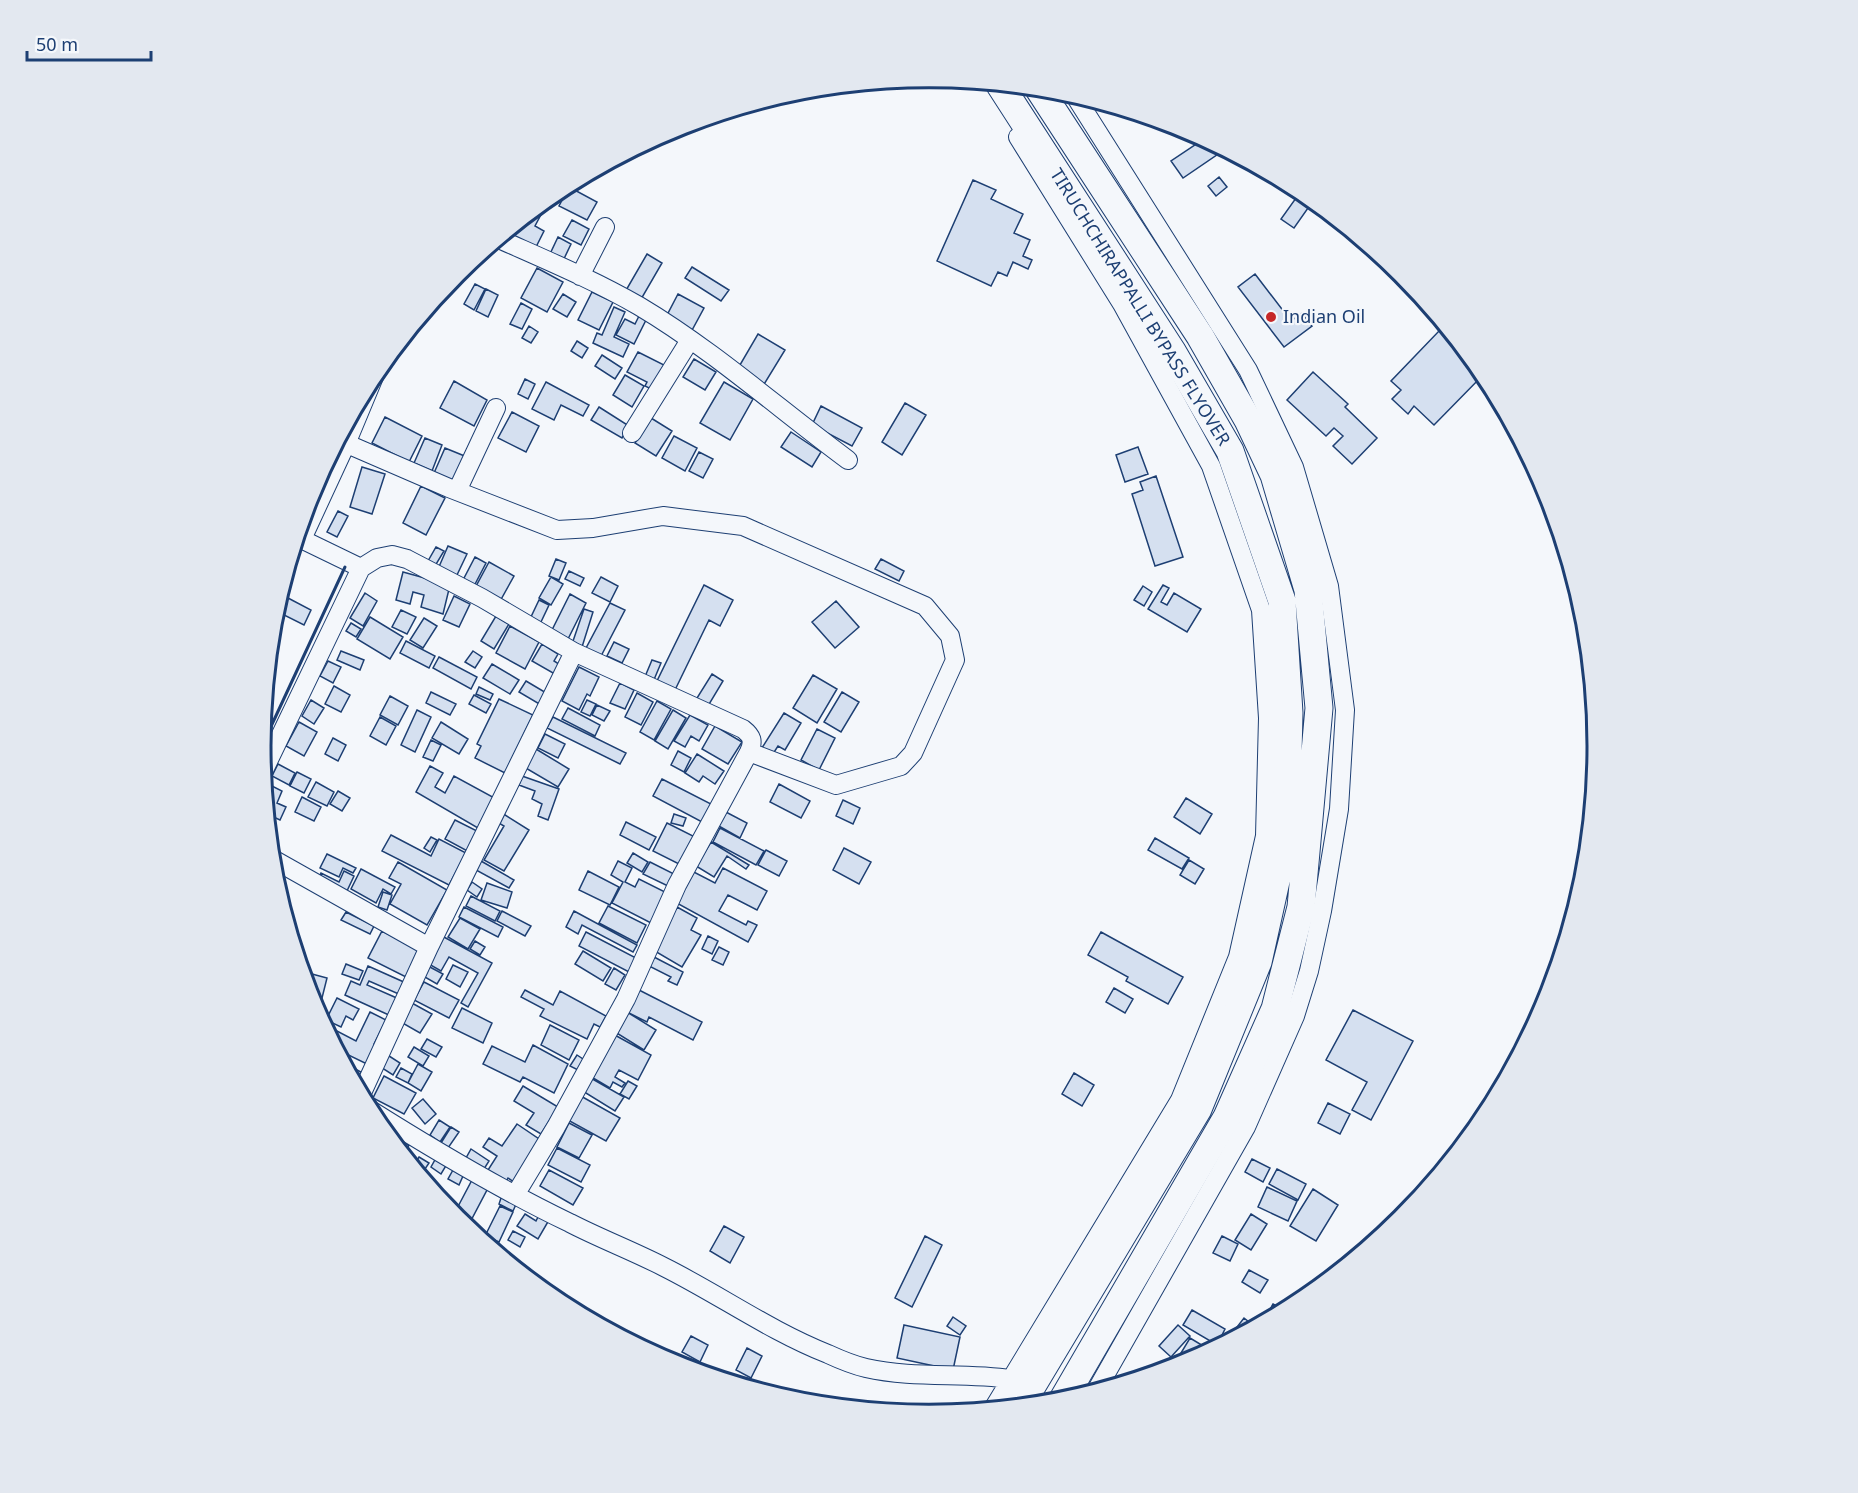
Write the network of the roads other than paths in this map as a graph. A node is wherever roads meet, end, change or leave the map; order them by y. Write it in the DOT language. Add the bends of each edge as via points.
graph roads {
  1 [pos="990,92"];
  2 [pos="1005,93"];
  3 [pos="1046,99"];
  4 [pos="1082,107"];
  5 [pos="604,227"];
  6 [pos="506,242"];
  7 [pos="580,276"];
  8 [pos="690,340"];
  9 [pos="496,408"];
  10 [pos="632,433"];
  11 [pos="345,443"];
  12 [pos="848,460"];
  13 [pos="457,492"];
  14 [pos="304,541"];
  15 [pos="361,568"];
  16 [pos="574,652"];
  17 [pos="749,752"];
  18 [pos="271,755"];
  19 [pos="282,864"];
  20 [pos="429,947"];
  21 [pos="365,1086"];
  22 [pos="388,1120"];
  23 [pos="515,1195"];
  24 [pos="1011,1379"];
  25 [pos="1102,1381"];
  26 [pos="1069,1389"];
  27 [pos="1025,1397"];
  28 [pos="998,1401"];
  1 -- 24 [label="street" via="1122,304 1211,466 1261,610 1268,718 1265,836 1238,957 1180,1100"];
  2 -- 27 [label="highway, TIRUCHCHIRAPPALLI BYPASS FLYOVER" via="1172,351 1230,451 1281,600 1289,713 1286,836 1258,962 1198,1109"];
  3 -- 26 [label="highway, TIRUCHCHIRAPPALLI BYPASS FLYOVER" via="1200,336 1274,475 1308,590 1319,708 1301,907 1275,1009 1227,1117"];
  4 -- 25 [label="street" via="1248,370 1294,468 1329,586 1345,710 1339,809 1322,911 1295,1016 1246,1127"];
  5 -- 7 [label="street"];
  6 -- 7 [label="street"];
  7 -- 8 [label="street" via="639,306"];
  8 -- 10 [label="street"];
  8 -- 12 [label="street"];
  9 -- 13 [label="street"];
  11 -- 13 [label="street"];
  13 -- 17 [label="street" via="557,530 663,516 743,526 925,606 950,636 955,660 913,753 901,766 836,785"];
  14 -- 15 [label="street"];
  15 -- 16 [label="street" via="377,558 392,555 407,559 482,597"];
  15 -- 18 [label="street"];
  16 -- 17 [label="street" via="743,729 752,741"];
  16 -- 20 [label="street"];
  17 -- 23 [label="street" via="677,885 626,999"];
  19 -- 20 [label="street"];
  20 -- 21 [label="street"];
  22 -- 23 [label="street"];
  23 -- 24 [label="street" via="663,1266 774,1330 845,1361 918,1376"];
  24 -- 28 [label="street"];
}
